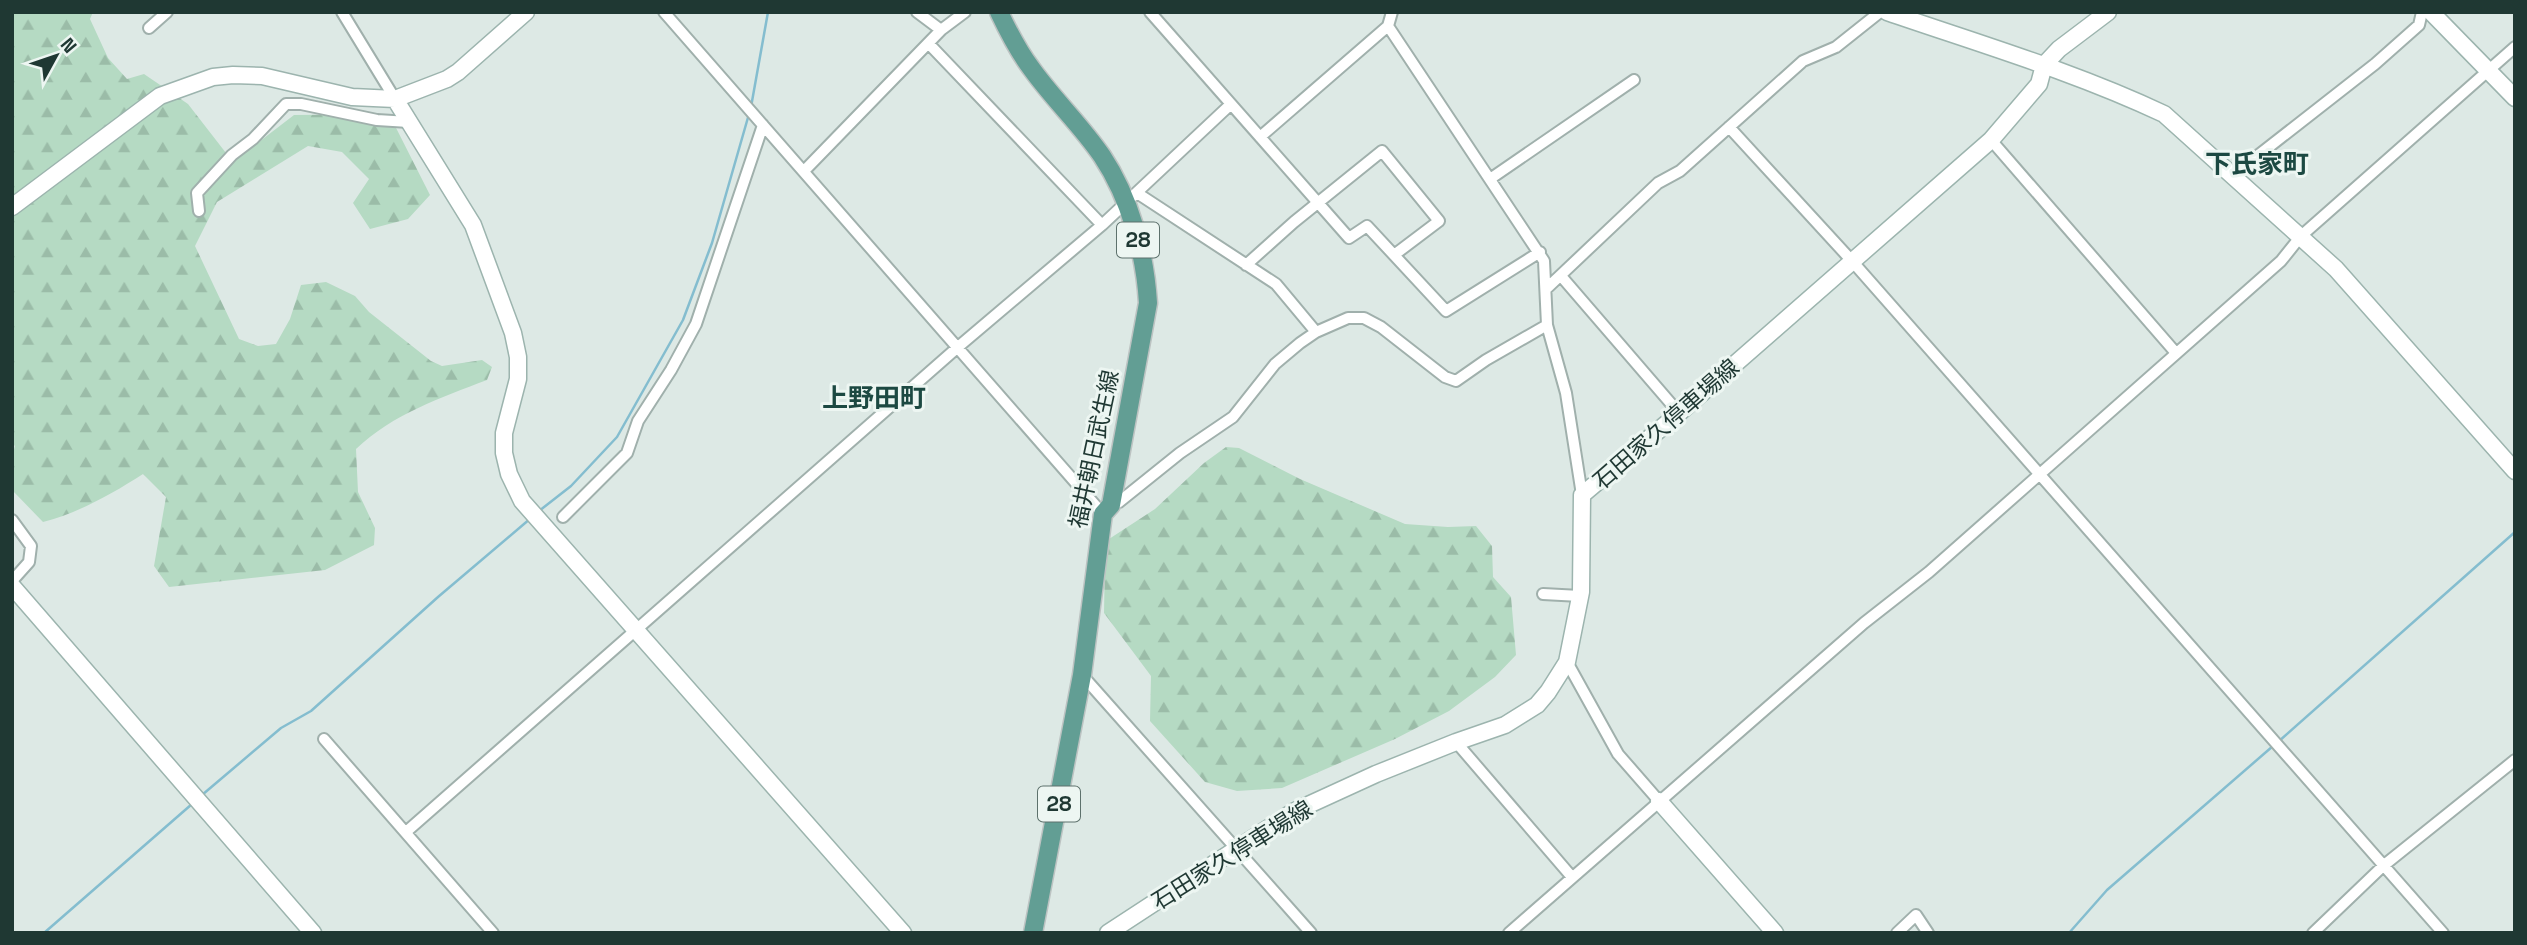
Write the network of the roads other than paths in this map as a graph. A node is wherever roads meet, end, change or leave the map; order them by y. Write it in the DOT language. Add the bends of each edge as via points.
graph roads {
  1 [pos="167,12"];
  2 [pos="342,12"];
  3 [pos="526,12"];
  4 [pos="664,12"];
  5 [pos="916,12"];
  6 [pos="964,12"];
  7 [pos="999,12"];
  8 [pos="1150,12"];
  9 [pos="1392,12"];
  10 [pos="1880,12"];
  11 [pos="1887,12"];
  12 [pos="2108,12"];
  13 [pos="2422,12"];
  14 [pos="2431,12"];
  15 [pos="1388,26"];
  16 [pos="149,28"];
  17 [pos="941,30"];
  18 [pos="929,44"];
  19 [pos="2515,47"];
  20 [pos="2044,65"];
  21 [pos="2489,70"];
  22 [pos="1634,80"];
  23 [pos="2515,98"];
  24 [pos="395,99"];
  25 [pos="1231,104"];
  26 [pos="409,121"];
  27 [pos="760,121"];
  28 [pos="1729,127"];
  29 [pos="1259,137"];
  30 [pos="1991,140"];
  31 [pos="804,171"];
  32 [pos="2232,175"];
  33 [pos="1490,179"];
  34 [pos="1131,199"];
  35 [pos="1318,202"];
  36 [pos="12,207"];
  37 [pos="199,211"];
  38 [pos="1102,225"];
  39 [pos="2301,236"];
  40 [pos="1540,252"];
  41 [pos="1394,255"];
  42 [pos="1852,261"];
  43 [pos="1247,265"];
  44 [pos="1561,276"];
  45 [pos="1546,289"];
  46 [pos="1547,325"];
  47 [pos="1316,332"];
  48 [pos="957,347"];
  49 [pos="2176,353"];
  50 [pos="1679,413"];
  51 [pos="2515,471"];
  52 [pos="2039,474"];
  53 [pos="1582,495"];
  54 [pos="1107,509"];
  55 [pos="562,517"];
  56 [pos="12,520"];
  57 [pos="12,581"];
  58 [pos="12,586"];
  59 [pos="1543,594"];
  60 [pos="1580,596"];
  61 [pos="636,630"];
  62 [pos="1567,662"];
  63 [pos="1082,676"];
  64 [pos="324,739"];
  65 [pos="1456,742"];
  66 [pos="2515,760"];
  67 [pos="1659,801"];
  68 [pos="407,832"];
  69 [pos="1237,848"];
  70 [pos="2383,866"];
  71 [pos="1571,876"];
  72 [pos="313,933"];
  73 [pos="493,933"];
  74 [pos="903,933"];
  75 [pos="1033,933"];
  76 [pos="1108,933"];
  77 [pos="1311,933"];
  78 [pos="1509,933"];
  79 [pos="1775,933"];
  80 [pos="1897,933"];
  81 [pos="1928,933"];
  82 [pos="2313,933"];
  83 [pos="2443,933"];
  1 -- 16 [label="street"];
  2 -- 24 [label="street"];
  3 -- 24 [label="street" via="458,72"];
  4 -- 27 [label="street"];
  5 -- 17 [label="street"];
  6 -- 17 [label="street"];
  7 -- 34 [label="main road, 福井朝日武生線 / 28" via="1030,68"];
  8 -- 25 [label="street"];
  9 -- 15 [label="street"];
  10 -- 28 [label="street" via="1836,47 1803,61"];
  11 -- 20 [label="street"];
  12 -- 20 [label="street, 石田家久停車場線"];
  13 -- 32 [label="street" via="2420,25 2375,64"];
  14 -- 21 [label="street"];
  15 -- 29 [label="street"];
  15 -- 33 [label="street"];
  17 -- 18 [label="street"];
  18 -- 31 [label="street"];
  18 -- 38 [label="street"];
  19 -- 21 [label="street"];
  20 -- 30 [label="street, 石田家久停車場線" via="2039,84"];
  20 -- 32 [label="street" via="2164,114"];
  21 -- 23 [label="street"];
  21 -- 39 [label="street"];
  22 -- 33 [label="street"];
  24 -- 26 [label="street"];
  24 -- 36 [label="street" via="352,97 262,76 213,77 160,96"];
  25 -- 29 [label="street"];
  25 -- 34 [label="street"];
  26 -- 37 [label="street" via="286,104 197,193"];
  26 -- 61 [label="street" via="473,225 513,333 518,379 504,433 509,474 535,517"];
  27 -- 31 [label="street"];
  27 -- 55 [label="street" via="696,324 638,421 627,453"];
  28 -- 42 [label="street"];
  28 -- 44 [label="street" via="1681,171 1658,183"];
  29 -- 35 [label="street"];
  30 -- 42 [label="street, 石田家久停車場線"];
  30 -- 49 [label="street"];
  31 -- 48 [label="street"];
  32 -- 39 [label="street"];
  33 -- 40 [label="street"];
  34 -- 38 [label="street"];
  34 -- 43 [label="street"];
  34 -- 54 [label="main road, 福井朝日武生線 / 28" via="1148,303"];
  35 -- 41 [label="street" via="1349,238 1367,226"];
  35 -- 41 [label="street" via="1382,151 1439,221"];
  35 -- 43 [label="street"];
  38 -- 48 [label="street"];
  39 -- 49 [label="street" via="2281,261"];
  39 -- 51 [label="street" via="2336,269"];
  40 -- 41 [label="street" via="1446,311"];
  40 -- 45 [label="street"];
  42 -- 50 [label="street, 石田家久停車場線"];
  42 -- 52 [label="street"];
  43 -- 47 [label="street" via="1276,284"];
  44 -- 45 [label="street"];
  44 -- 50 [label="street"];
  45 -- 46 [label="street"];
  46 -- 47 [label="street" via="1456,381 1364,318 1348,318"];
  46 -- 53 [label="street" via="1566,393"];
  47 -- 54 [label="street" via="1275,365 1233,417"];
  48 -- 54 [label="street"];
  48 -- 61 [label="street"];
  49 -- 52 [label="street"];
  50 -- 53 [label="street, 石田家久停車場線"];
  52 -- 67 [label="street"];
  52 -- 70 [label="street"];
  53 -- 60 [label="street, 石田家久停車場線"];
  54 -- 63 [label="main road, 福井朝日武生線 / 28"];
  56 -- 57 [label="street" via="31,546 29,562"];
  58 -- 72 [label="street"];
  59 -- 60 [label="street"];
  60 -- 62 [label="street, 石田家久停車場線"];
  61 -- 68 [label="street"];
  61 -- 74 [label="street"];
  62 -- 65 [label="street, 石田家久停車場線" via="1536,705 1505,725"];
  62 -- 67 [label="street" via="1618,754"];
  63 -- 69 [label="street"];
  63 -- 75 [label="main road, 福井朝日武生線 / 28"];
  64 -- 68 [label="street"];
  65 -- 69 [label="street, 石田家久停車場線" via="1293,812"];
  65 -- 71 [label="street"];
  66 -- 70 [label="street"];
  67 -- 71 [label="street"];
  67 -- 79 [label="street"];
  68 -- 73 [label="street"];
  69 -- 76 [label="street, 石田家久停車場線"];
  69 -- 77 [label="street"];
  70 -- 82 [label="street"];
  70 -- 83 [label="street"];
  71 -- 78 [label="street"];
  80 -- 81 [label="street" via="1916,915"];
}
